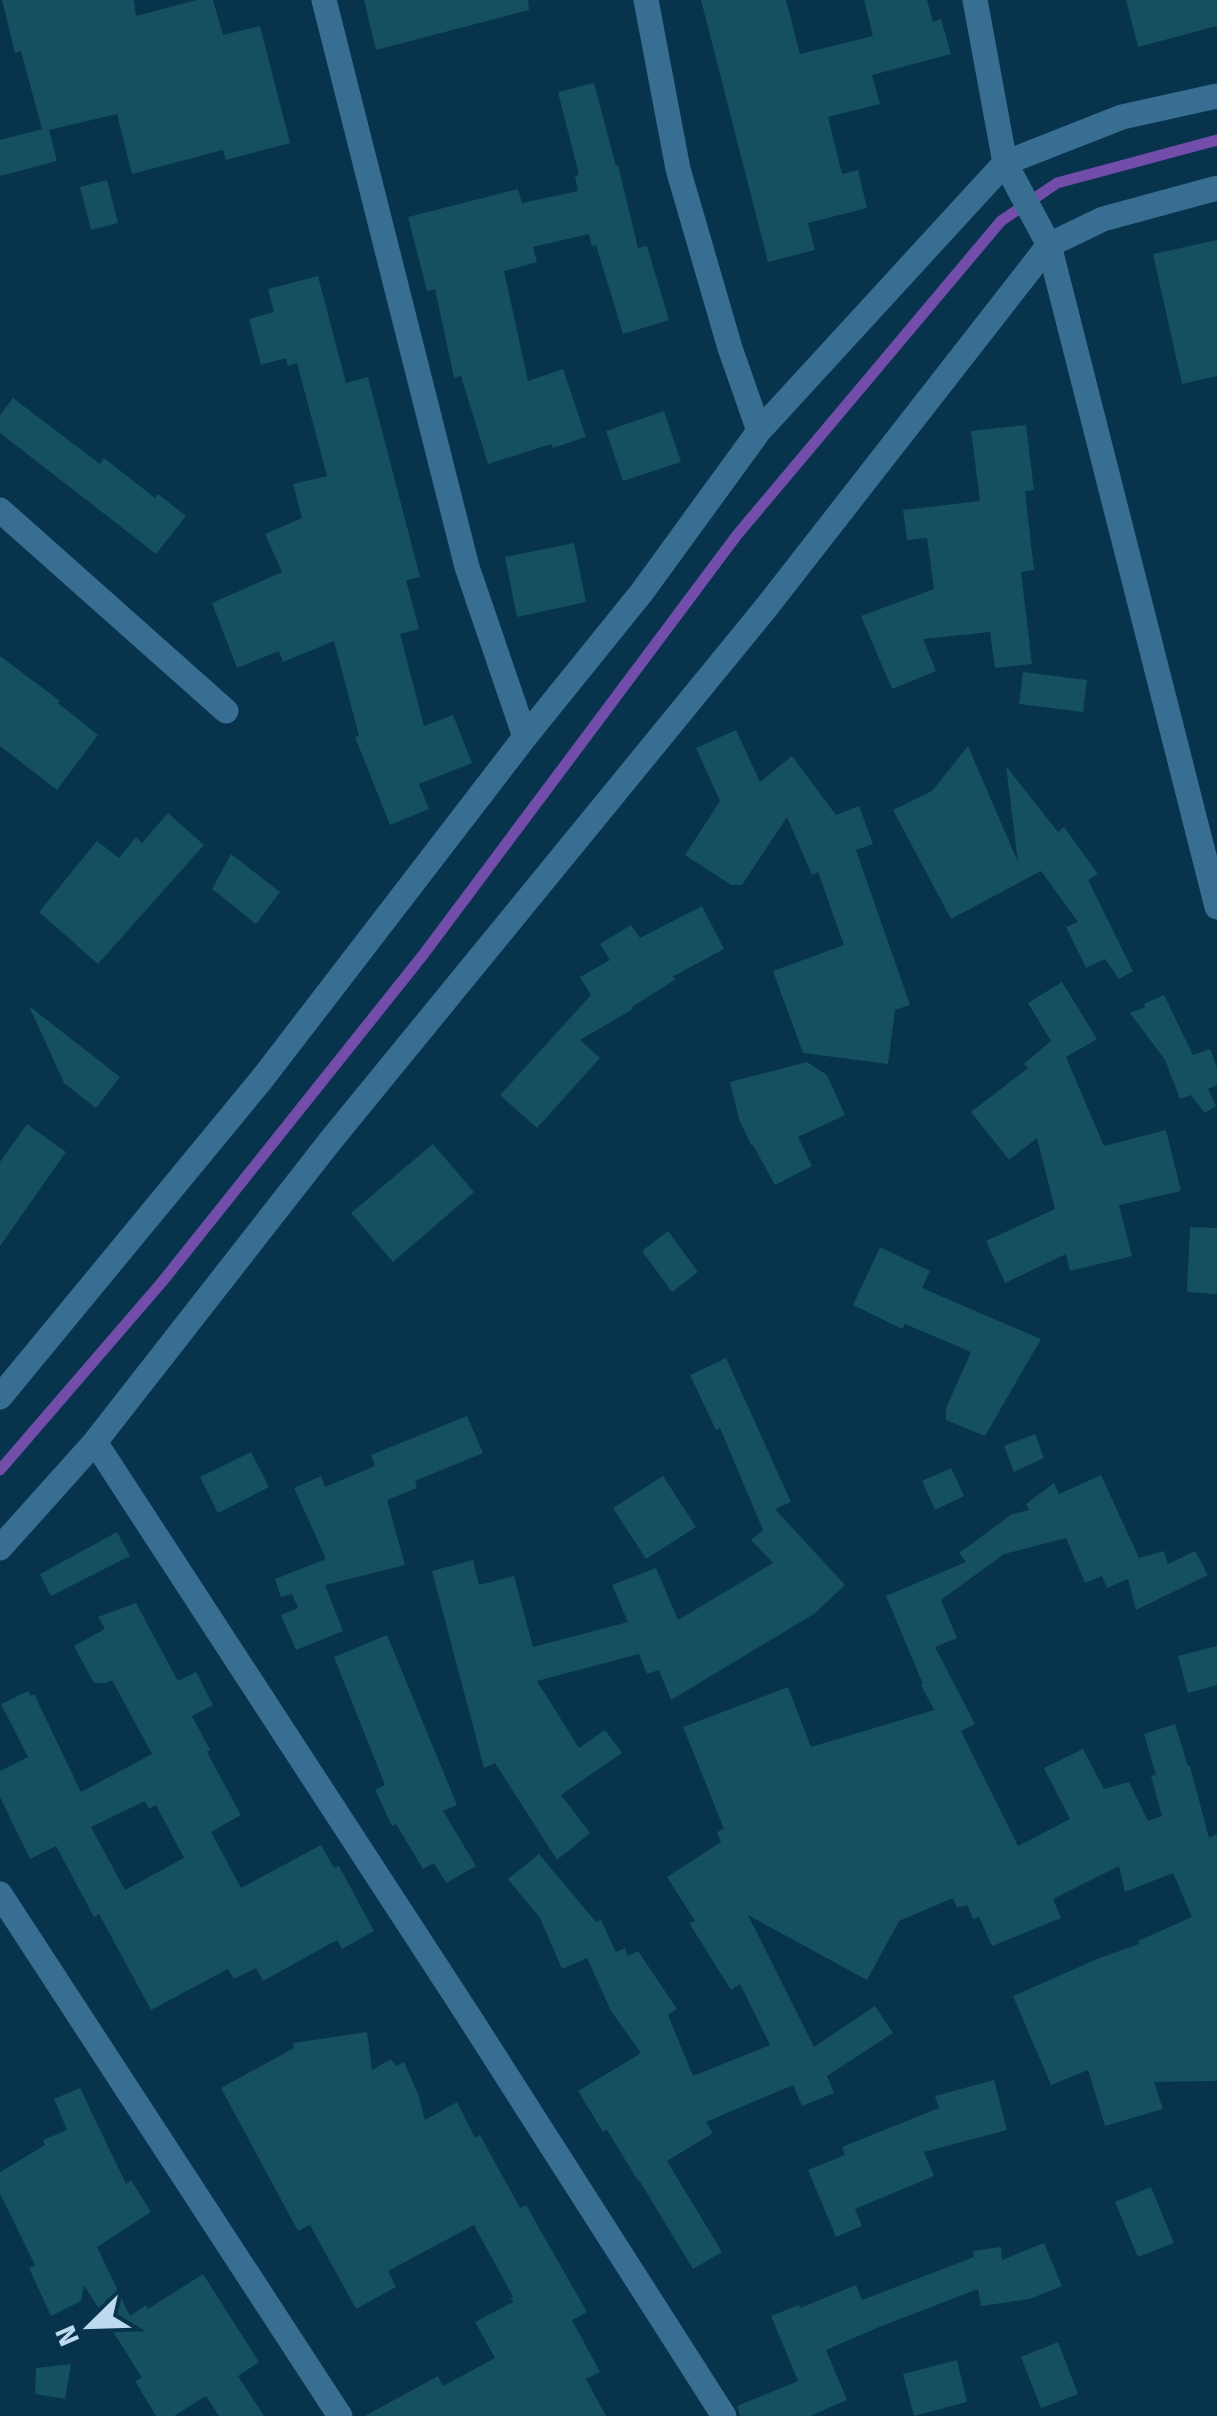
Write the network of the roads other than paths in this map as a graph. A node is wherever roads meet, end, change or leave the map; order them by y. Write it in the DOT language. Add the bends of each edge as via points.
graph roads {
  1 [pos="324,0"];
  2 [pos="646,0"];
  3 [pos="975,0"];
  4 [pos="1217,96"];
  5 [pos="1005,162"];
  6 [pos="1217,188"];
  7 [pos="1049,245"];
  8 [pos="759,431"];
  9 [pos="0,510"];
  10 [pos="226,710"];
  11 [pos="525,737"];
  12 [pos="1217,908"];
  13 [pos="0,1397"];
  14 [pos="96,1442"];
  15 [pos="0,1548"];
  16 [pos="0,1894"];
  17 [pos="340,2416"];
  18 [pos="724,2416"];
  1 -- 11 [label="street" via="467,567"];
  2 -- 8 [label="street" via="678,168"];
  3 -- 5 [label="street"];
  4 -- 5 [label="street" via="1122,117"];
  5 -- 7 [label="street"];
  5 -- 8 [label="street"];
  6 -- 7 [label="street" via="1102,219"];
  7 -- 12 [label="street"];
  7 -- 14 [label="street"];
  8 -- 11 [label="street"];
  9 -- 10 [label="street"];
  11 -- 13 [label="street" via="262,1079"];
  14 -- 15 [label="street"];
  14 -- 18 [label="street"];
  16 -- 17 [label="street"];
}
